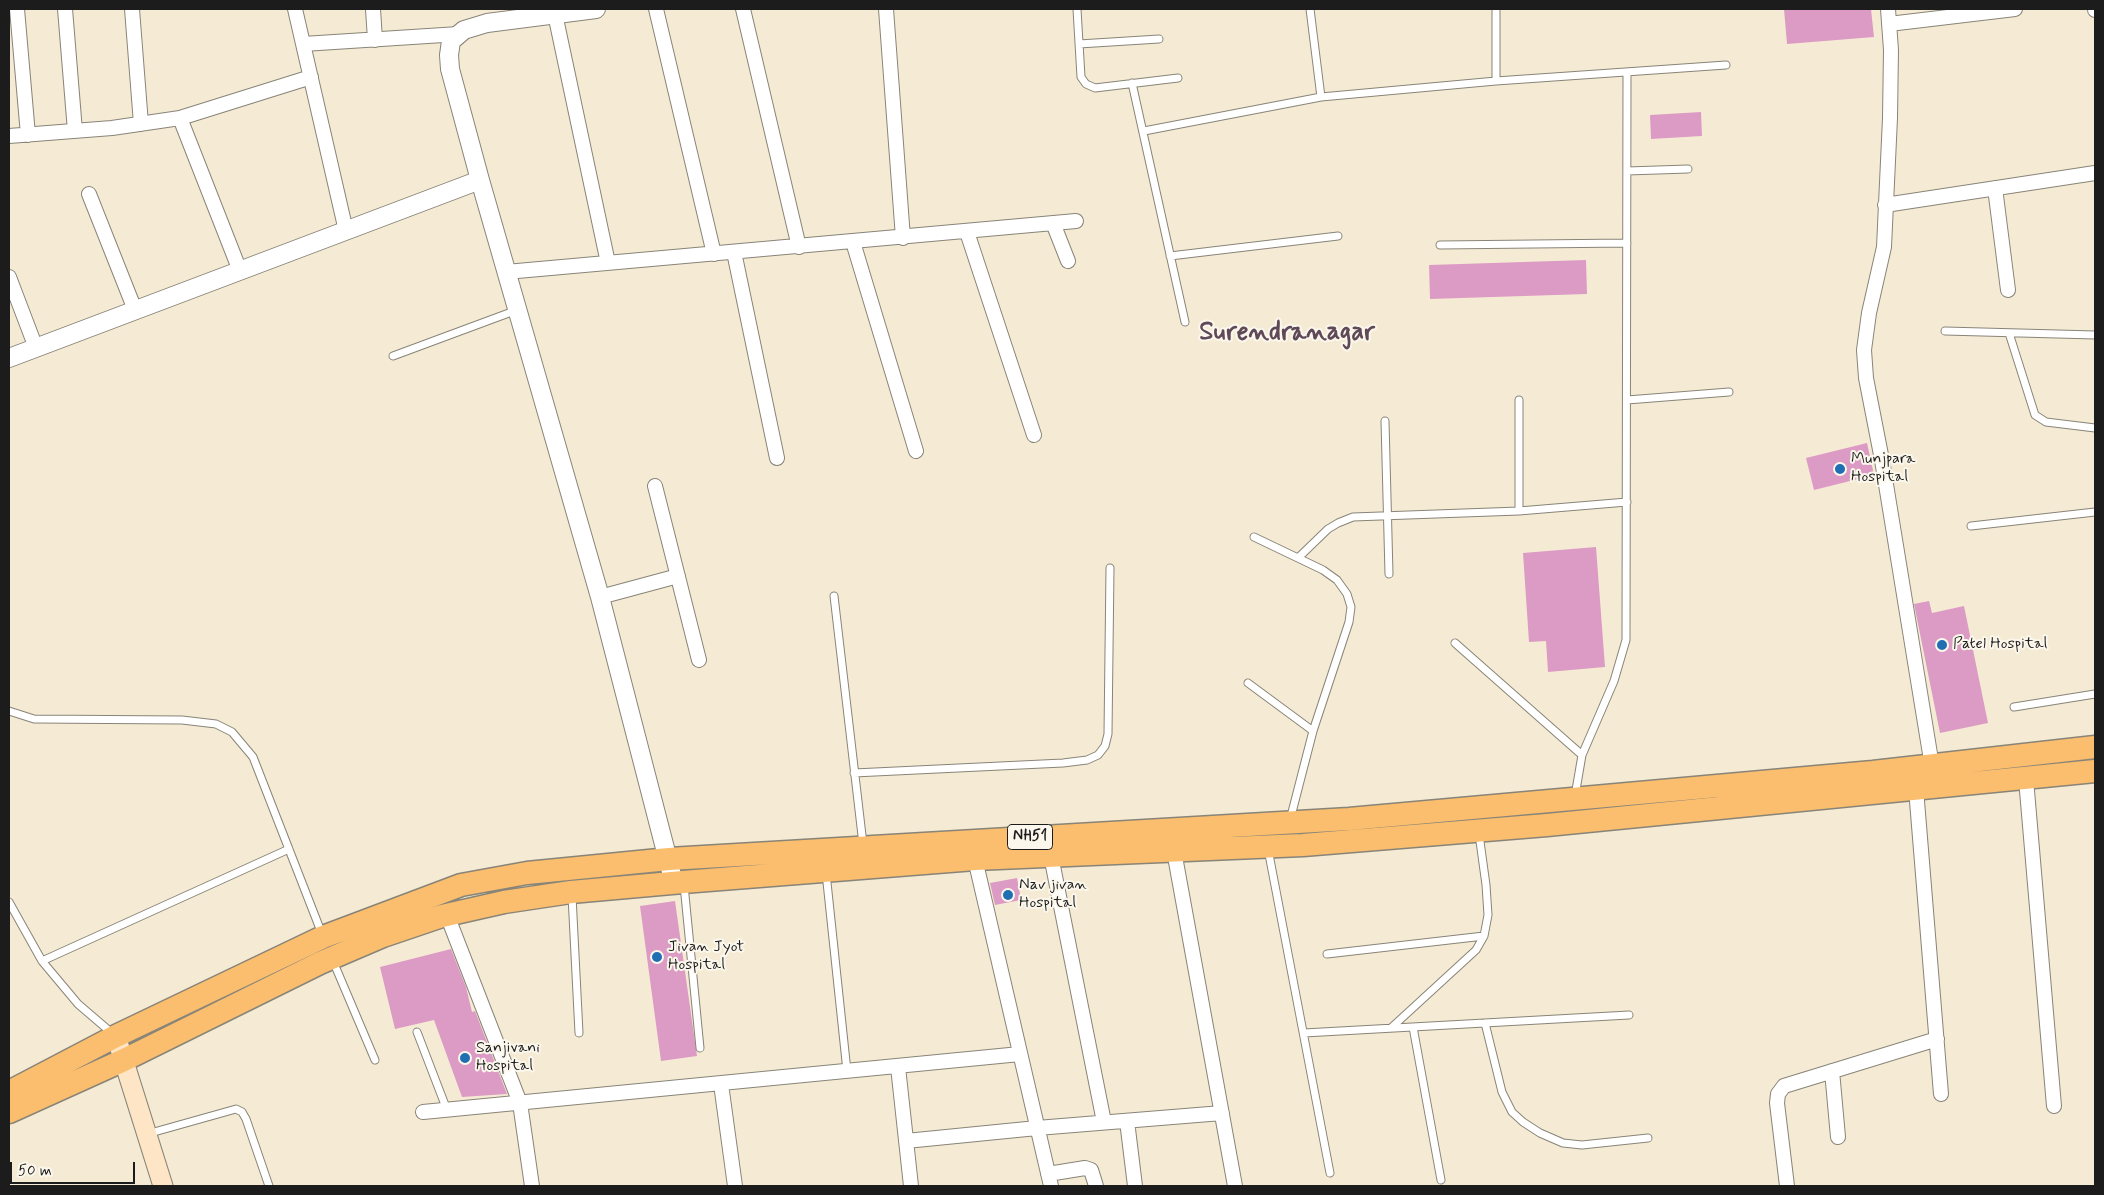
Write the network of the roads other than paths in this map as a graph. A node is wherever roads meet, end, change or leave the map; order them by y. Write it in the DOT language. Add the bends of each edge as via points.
graph roads {
  1 [pos="17,9"];
  2 [pos="65,9"];
  3 [pos="132,9"];
  4 [pos="295,9"];
  5 [pos="373,9"];
  6 [pos="596,9"];
  7 [pos="656,9"];
  8 [pos="743,9"];
  9 [pos="886,9"];
  10 [pos="1077,9"];
  11 [pos="1310,9"];
  12 [pos="1888,9"];
  13 [pos="2015,9"];
  14 [pos="1496,11"];
  15 [pos="555,14"];
  16 [pos="487,16"];
  17 [pos="1889,24"];
  18 [pos="459,34"];
  19 [pos="1159,39"];
  20 [pos="376,40"];
  21 [pos="303,44"];
  22 [pos="1078,44"];
  23 [pos="1726,65"];
  24 [pos="1627,73"];
  25 [pos="311,77"];
  26 [pos="1178,78"];
  27 [pos="1496,81"];
  28 [pos="1132,83"];
  29 [pos="1321,97"];
  30 [pos="180,118"];
  31 [pos="141,124"];
  32 [pos="75,131"];
  33 [pos="1144,131"];
  34 [pos="28,135"];
  35 [pos="9,136"];
  36 [pos="1688,169"];
  37 [pos="1627,171"];
  38 [pos="2095,173"];
  39 [pos="480,180"];
  40 [pos="1995,188"];
  41 [pos="89,194"];
  42 [pos="1885,205"];
  43 [pos="1076,221"];
  44 [pos="1053,223"];
  45 [pos="346,231"];
  46 [pos="967,232"];
  47 [pos="1338,236"];
  48 [pos="903,238"];
  49 [pos="853,242"];
  50 [pos="1627,243"];
  51 [pos="1440,245"];
  52 [pos="799,247"];
  53 [pos="734,252"];
  54 [pos="714,254"];
  55 [pos="1170,256"];
  56 [pos="1068,261"];
  57 [pos="608,263"];
  58 [pos="240,271"];
  59 [pos="506,272"];
  60 [pos="9,277"];
  61 [pos="2008,290"];
  62 [pos="135,310"];
  63 [pos="518,310"];
  64 [pos="1185,322"];
  65 [pos="1945,331"];
  66 [pos="2009,332"];
  67 [pos="2095,335"];
  68 [pos="36,348"];
  69 [pos="393,356"];
  70 [pos="9,358"];
  71 [pos="1729,392"];
  72 [pos="1520,400"];
  73 [pos="1627,400"];
  74 [pos="1385,421"];
  75 [pos="2095,428"];
  76 [pos="1034,435"];
  77 [pos="916,451"];
  78 [pos="777,458"];
  79 [pos="655,486"];
  80 [pos="1627,502"];
  81 [pos="1519,511"];
  82 [pos="2095,512"];
  83 [pos="1388,515"];
  84 [pos="1972,526"];
  85 [pos="1254,537"];
  86 [pos="1299,558"];
  87 [pos="1110,568"];
  88 [pos="1389,574"];
  89 [pos="678,576"];
  90 [pos="834,596"];
  91 [pos="600,597"];
  92 [pos="1455,643"];
  93 [pos="699,660"];
  94 [pos="1248,683"];
  95 [pos="2095,694"];
  96 [pos="2014,707"];
  97 [pos="9,711"];
  98 [pos="1313,731"];
  99 [pos="2095,747"];
  100 [pos="1582,755"];
  101 [pos="1932,766"];
  102 [pos="2095,771"];
  103 [pos="854,773"];
  104 [pos="2026,779"];
  105 [pos="1916,789"];
  106 [pos="1574,798"];
  107 [pos="1479,831"];
  108 [pos="1272,832"];
  109 [pos="863,846"];
  110 [pos="289,849"];
  111 [pos="1174,850"];
  112 [pos="1051,856"];
  113 [pos="669,859"];
  114 [pos="975,860"];
  115 [pos="826,871"];
  116 [pos="679,882"];
  117 [pos="571,892"];
  118 [pos="9,902"];
  119 [pos="447,915"];
  120 [pos="1484,936"];
  121 [pos="327,948"];
  122 [pos="1327,954"];
  123 [pos="42,961"];
  124 [pos="1629,1014"];
  125 [pos="1485,1023"];
  126 [pos="1413,1027"];
  127 [pos="1391,1028"];
  128 [pos="417,1032"];
  129 [pos="579,1033"];
  130 [pos="1304,1033"];
  131 [pos="116,1036"];
  132 [pos="1937,1039"];
  133 [pos="700,1048"];
  134 [pos="1020,1054"];
  135 [pos="124,1060"];
  136 [pos="376,1060"];
  137 [pos="898,1067"];
  138 [pos="847,1071"];
  139 [pos="1832,1071"];
  140 [pos="720,1084"];
  141 [pos="9,1092"];
  142 [pos="1941,1094"];
  143 [pos="520,1103"];
  144 [pos="2054,1106"];
  145 [pos="447,1110"];
  146 [pos="9,1112"];
  147 [pos="423,1112"];
  148 [pos="1222,1113"];
  149 [pos="1128,1120"];
  150 [pos="1104,1122"];
  151 [pos="1037,1128"];
  152 [pos="146,1134"];
  153 [pos="1838,1137"];
  154 [pos="1648,1138"];
  155 [pos="906,1141"];
  156 [pos="1330,1173"];
  157 [pos="1049,1180"];
  158 [pos="1441,1180"];
  159 [pos="163,1186"];
  160 [pos="269,1186"];
  161 [pos="532,1186"];
  162 [pos="735,1186"];
  163 [pos="911,1186"];
  164 [pos="1096,1186"];
  165 [pos="1135,1186"];
  166 [pos="1235,1186"];
  167 [pos="1787,1186"];
  1 -- 34 [label="street"];
  2 -- 32 [label="street"];
  3 -- 31 [label="street"];
  4 -- 21 [label="street"];
  5 -- 20 [label="street"];
  6 -- 15 [label="street"];
  7 -- 54 [label="street"];
  8 -- 52 [label="street"];
  9 -- 48 [label="street"];
  10 -- 22 [label="lane"];
  11 -- 29 [label="lane"];
  12 -- 17 [label="street"];
  13 -- 17 [label="street"];
  14 -- 27 [label="lane"];
  15 -- 16 [label="street"];
  15 -- 57 [label="street"];
  16 -- 18 [label="street"];
  17 -- 42 [label="street" via="1890,118"];
  18 -- 20 [label="street"];
  18 -- 39 [label="street" via="452,41 450,69"];
  19 -- 22 [label="lane"];
  20 -- 21 [label="street"];
  21 -- 25 [label="street"];
  22 -- 28 [label="lane" via="1081,77 1086,84 1095,88"];
  23 -- 24 [label="lane"];
  24 -- 27 [label="lane"];
  24 -- 37 [label="lane"];
  25 -- 30 [label="street"];
  25 -- 45 [label="street"];
  26 -- 28 [label="lane"];
  27 -- 29 [label="lane"];
  28 -- 33 [label="lane"];
  29 -- 33 [label="lane"];
  30 -- 31 [label="street"];
  30 -- 58 [label="street"];
  31 -- 32 [label="street"];
  32 -- 34 [label="street"];
  33 -- 55 [label="lane"];
  34 -- 35 [label="street"];
  36 -- 37 [label="lane"];
  37 -- 50 [label="lane"];
  38 -- 40 [label="street"];
  39 -- 45 [label="street"];
  39 -- 59 [label="street"];
  40 -- 42 [label="street"];
  40 -- 61 [label="street"];
  41 -- 62 [label="street"];
  42 -- 101 [label="street" via="1884,247 1865,333 1866,378"];
  43 -- 44 [label="street"];
  44 -- 46 [label="street"];
  44 -- 56 [label="street"];
  45 -- 58 [label="street"];
  46 -- 48 [label="street"];
  46 -- 76 [label="street"];
  47 -- 55 [label="lane"];
  48 -- 49 [label="street"];
  49 -- 52 [label="street"];
  49 -- 77 [label="street"];
  50 -- 51 [label="lane"];
  50 -- 73 [label="lane"];
  52 -- 53 [label="street"];
  53 -- 54 [label="street"];
  53 -- 78 [label="street"];
  54 -- 57 [label="street"];
  55 -- 64 [label="lane"];
  57 -- 59 [label="street"];
  58 -- 62 [label="street"];
  59 -- 63 [label="street"];
  60 -- 68 [label="street"];
  62 -- 68 [label="street"];
  63 -- 69 [label="lane"];
  63 -- 91 [label="street"];
  65 -- 66 [label="lane"];
  66 -- 67 [label="lane"];
  66 -- 75 [label="lane" via="2035,415 2046,422"];
  68 -- 70 [label="street"];
  71 -- 73 [label="lane"];
  72 -- 81 [label="lane"];
  73 -- 80 [label="lane"];
  74 -- 83 [label="lane"];
  79 -- 89 [label="street"];
  80 -- 81 [label="lane"];
  80 -- 100 [label="lane" via="1626,640 1614,681"];
  81 -- 83 [label="lane"];
  82 -- 84 [label="lane"];
  83 -- 86 [label="lane" via="1353,516 1338,523"];
  83 -- 88 [label="lane"];
  85 -- 86 [label="lane"];
  86 -- 98 [label="lane" via="1337,580 1351,607"];
  87 -- 103 [label="lane" via="1108,734 1098,755 1063,763"];
  89 -- 91 [label="street"];
  89 -- 93 [label="street"];
  90 -- 103 [label="lane"];
  91 -- 113 [label="street"];
  92 -- 100 [label="lane"];
  94 -- 98 [label="lane"];
  95 -- 96 [label="lane"];
  97 -- 110 [label="lane" via="34,720 182,720 216,724 232,732 253,757"];
  98 -- 108 [label="lane"];
  99 -- 101 [label="highway, NH51"];
  100 -- 106 [label="lane"];
  101 -- 106 [label="highway, NH51"];
  102 -- 104 [label="highway, NH51"];
  103 -- 109 [label="lane"];
  104 -- 105 [label="highway, NH51"];
  104 -- 144 [label="street"];
  105 -- 107 [label="highway, NH51"];
  105 -- 132 [label="street"];
  106 -- 108 [label="highway, NH51" via="1350,819"];
  107 -- 108 [label="highway, NH51"];
  107 -- 120 [label="lane" via="1488,915"];
  108 -- 109 [label="highway, NH51"];
  108 -- 111 [label="highway, NH51"];
  108 -- 130 [label="lane"];
  109 -- 113 [label="highway, NH51"];
  110 -- 121 [label="lane"];
  110 -- 123 [label="lane"];
  111 -- 112 [label="highway, NH51"];
  111 -- 148 [label="street"];
  112 -- 114 [label="highway, NH51"];
  112 -- 150 [label="street"];
  113 -- 116 [label="street"];
  113 -- 121 [label="highway, NH51" via="527,873 461,885"];
  114 -- 115 [label="highway, NH51"];
  114 -- 134 [label="street"];
  115 -- 116 [label="highway, NH51"];
  115 -- 138 [label="lane"];
  116 -- 117 [label="highway, NH51"];
  116 -- 133 [label="lane"];
  117 -- 119 [label="highway, NH51"];
  117 -- 129 [label="lane"];
  118 -- 123 [label="lane"];
  119 -- 121 [label="highway, NH51" via="383,936"];
  119 -- 143 [label="street"];
  120 -- 122 [label="lane"];
  120 -- 127 [label="lane" via="1476,950"];
  121 -- 131 [label="highway, NH51"];
  121 -- 135 [label="highway, NH51"];
  121 -- 136 [label="lane"];
  123 -- 131 [label="lane" via="78,1004"];
  124 -- 125 [label="lane"];
  125 -- 126 [label="lane"];
  125 -- 154 [label="lane" via="1502,1092 1512,1112 1523,1122 1563,1143 1582,1145"];
  126 -- 127 [label="lane"];
  126 -- 158 [label="lane"];
  127 -- 130 [label="lane"];
  128 -- 145 [label="lane"];
  130 -- 156 [label="lane"];
  131 -- 135 [label="main road"];
  131 -- 141 [label="highway, NH51"];
  132 -- 139 [label="street"];
  132 -- 142 [label="street"];
  134 -- 137 [label="street"];
  134 -- 151 [label="street"];
  135 -- 146 [label="highway, NH51"];
  135 -- 152 [label="main road"];
  137 -- 138 [label="street"];
  137 -- 155 [label="street"];
  138 -- 140 [label="street"];
  139 -- 153 [label="street"];
  139 -- 167 [label="street" via="1784,1086 1778,1094"];
  140 -- 143 [label="street"];
  140 -- 162 [label="street"];
  143 -- 145 [label="street"];
  143 -- 161 [label="street"];
  145 -- 147 [label="street"];
  148 -- 149 [label="street"];
  148 -- 166 [label="street"];
  149 -- 150 [label="street"];
  149 -- 165 [label="street"];
  150 -- 151 [label="street"];
  151 -- 155 [label="street"];
  151 -- 157 [label="street"];
  152 -- 159 [label="main road"];
  152 -- 160 [label="lane" via="236,1109 246,1119"];
  155 -- 163 [label="street"];
  157 -- 164 [label="street" via="1085,1168 1091,1170"];
}
